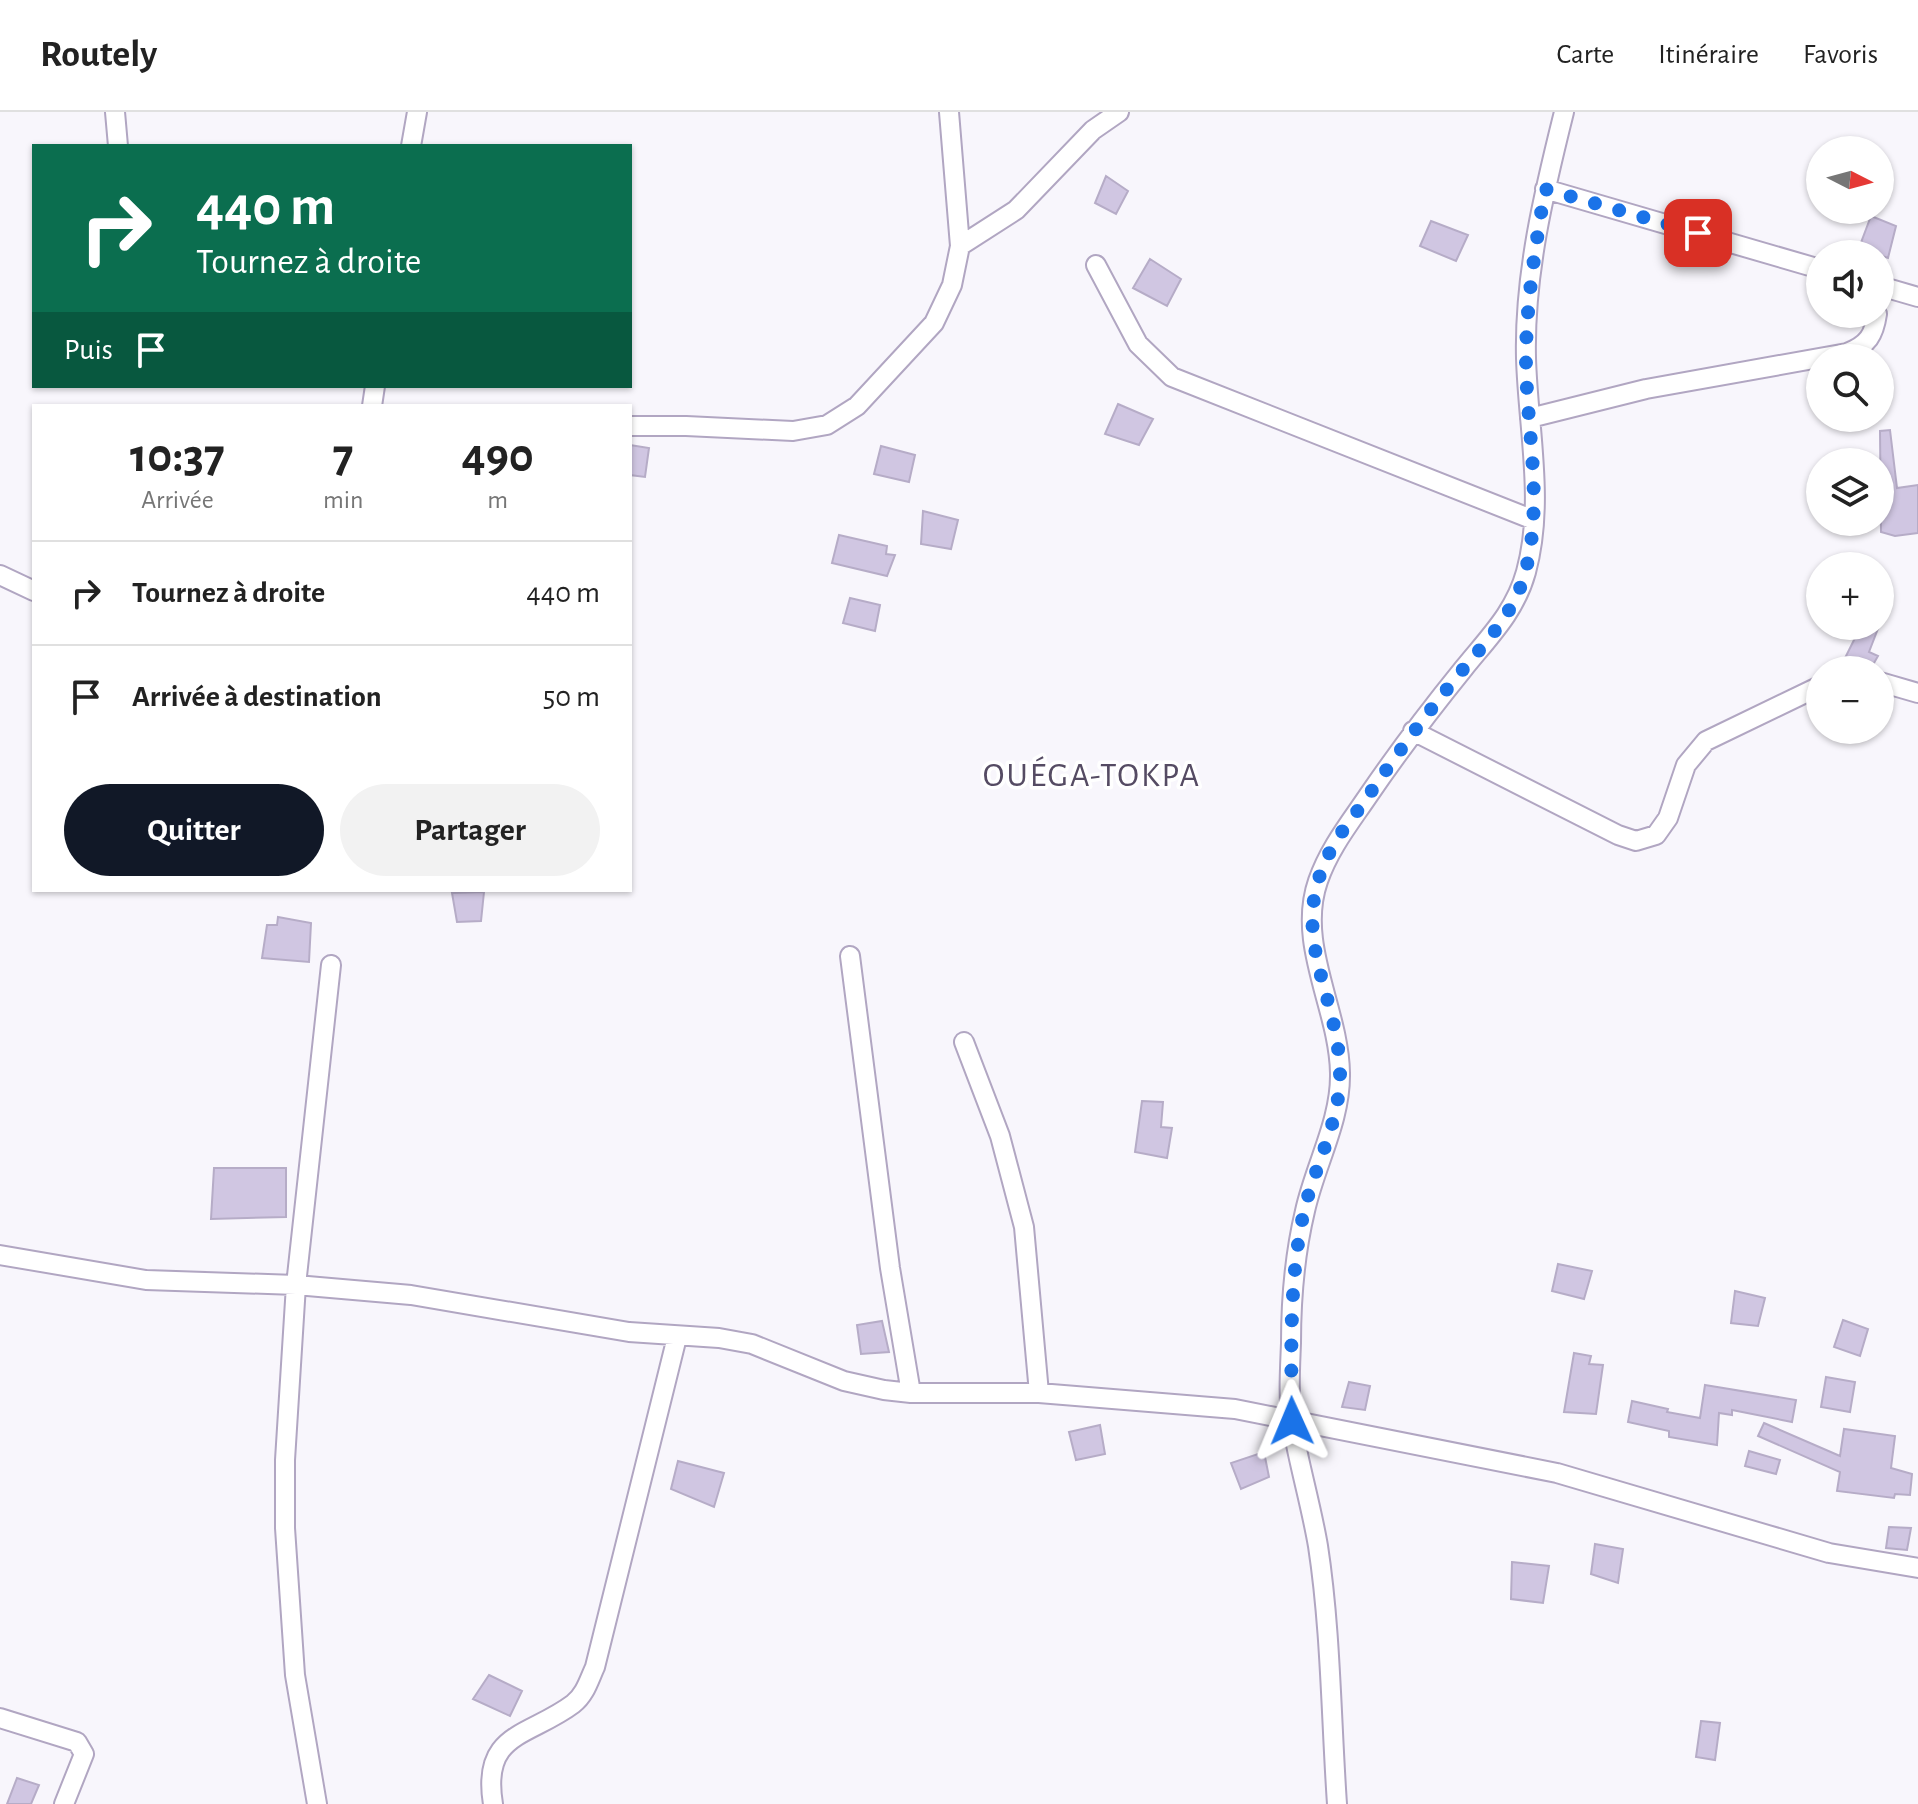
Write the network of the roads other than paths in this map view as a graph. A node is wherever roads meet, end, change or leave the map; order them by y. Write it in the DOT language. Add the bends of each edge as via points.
graph roads {
  1 [pos="115,112"];
  2 [pos="417,112"];
  3 [pos="949,112"];
  4 [pos="1119,112"];
  5 [pos="1564,112"];
  6 [pos="118,144"];
  7 [pos="411,144"];
  8 [pos="1545,189"];
  9 [pos="960,246"];
  10 [pos="1096,265"];
  11 [pos="1806,265"];
  12 [pos="1894,291"];
  13 [pos="1918,297"];
  14 [pos="1875,328"];
  15 [pos="1530,418"];
  16 [pos="632,426"];
  17 [pos="1534,520"];
  18 [pos="0,575"];
  19 [pos="32,590"];
  20 [pos="1894,686"];
  21 [pos="1806,693"];
  22 [pos="1918,693"];
  23 [pos="1413,731"];
  24 [pos="850,956"];
  25 [pos="331,965"];
  26 [pos="964,1042"];
  27 [pos="0,1255"];
  28 [pos="296,1285"];
  29 [pos="677,1337"];
  30 [pos="911,1393"];
  31 [pos="1039,1393"];
  32 [pos="1292,1421"];
  33 [pos="1918,1568"];
  34 [pos="0,1718"];
  35 [pos="64,1804"];
  36 [pos="317,1804"];
  37 [pos="493,1804"];
  38 [pos="1337,1804"];
  1 -- 6 [label="street"];
  2 -- 7 [label="street"];
  3 -- 9 [label="street"];
  4 -- 9 [label="street" via="1093,130 1016,210"];
  5 -- 8 [label="street"];
  8 -- 11 [label="street"];
  8 -- 15 [label="street" via="1530,283"];
  9 -- 16 [label="street" via="952,285 934,323 857,406 827,425 793,431"];
  10 -- 17 [label="street" via="1138,344 1172,377"];
  12 -- 13 [label="street"];
  14 -- 15 [label="street" via="1861,347 1847,353 1646,389"];
  15 -- 17 [label="street"];
  17 -- 23 [label="street" via="1527,567 1511,610"];
  18 -- 19 [label="street"];
  20 -- 22 [label="street"];
  21 -- 23 [label="street" via="1706,741 1686,765 1668,818 1656,835 1636,841"];
  23 -- 32 [label="street" via="1332,847 1312,899 1311,922 1340,1070 1338,1104 1304,1212 1294,1281"];
  24 -- 30 [label="street"];
  25 -- 28 [label="street"];
  26 -- 31 [label="street" via="1000,1136 1024,1227"];
  27 -- 28 [label="street" via="146,1280"];
  28 -- 29 [label="street" via="411,1295"];
  28 -- 36 [label="street" via="285,1528 295,1675"];
  29 -- 30 [label="street" via="752,1344 844,1381"];
  29 -- 37 [label="street" via="591,1678 574,1703 497,1752 491,1771"];
  30 -- 31 [label="street"];
  31 -- 32 [label="street" via="1235,1409"];
  32 -- 33 [label="street" via="1557,1473 1817,1550"];
  32 -- 38 [label="street" via="1318,1546"];
  34 -- 35 [label="street" via="77,1742 84,1754"];
}
